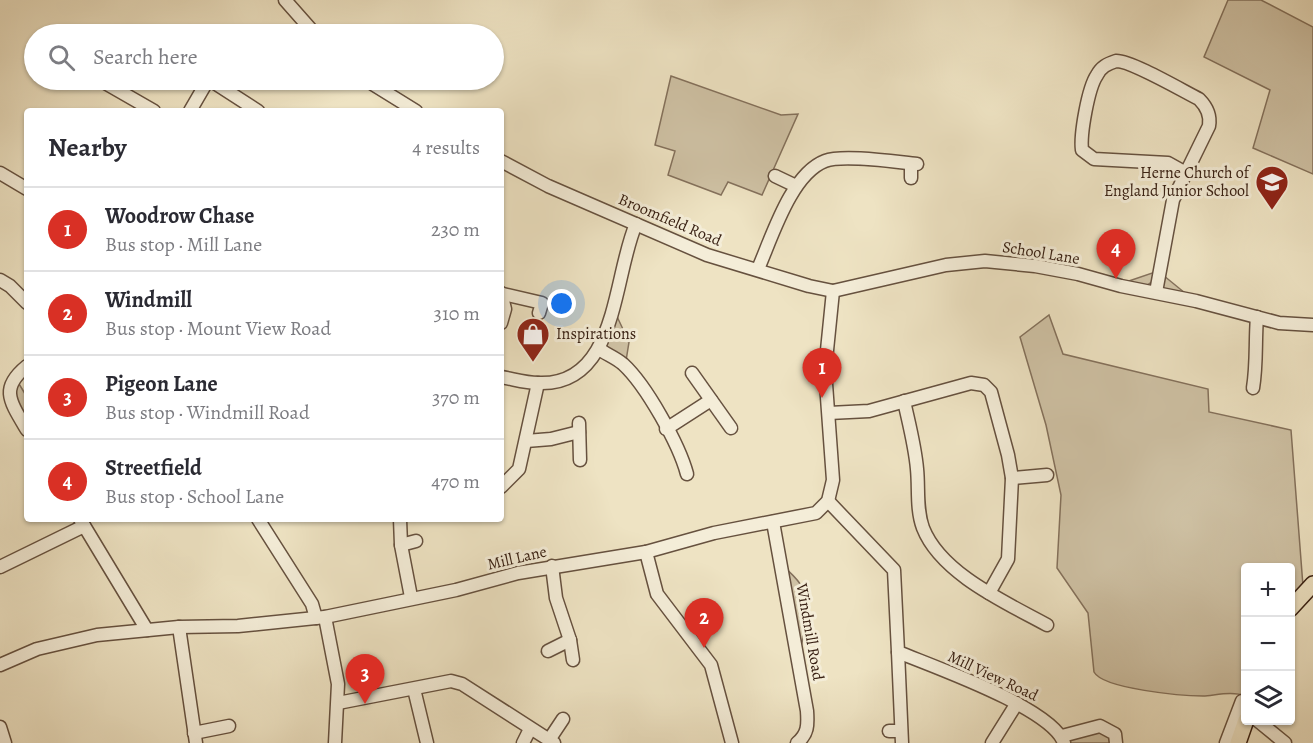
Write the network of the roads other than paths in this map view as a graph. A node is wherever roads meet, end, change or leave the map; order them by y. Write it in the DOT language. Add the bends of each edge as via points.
graph roads {
  1 [pos="285,0"];
  2 [pos="306,24"];
  3 [pos="117,90"];
  4 [pos="203,90"];
  5 [pos="225,90"];
  6 [pos="382,90"];
  7 [pos="149,108"];
  8 [pos="192,108"];
  9 [pos="253,108"];
  10 [pos="411,108"];
  11 [pos="504,163"];
  12 [pos="0,173"];
  13 [pos="1186,173"];
  14 [pos="775,176"];
  15 [pos="911,178"];
  16 [pos="796,186"];
  17 [pos="24,187"];
  18 [pos="636,224"];
  19 [pos="758,269"];
  20 [pos="0,280"];
  21 [pos="833,291"];
  22 [pos="1156,292"];
  23 [pos="504,294"];
  24 [pos="24,300"];
  25 [pos="539,313"];
  26 [pos="1257,317"];
  27 [pos="1313,325"];
  28 [pos="599,349"];
  29 [pos="24,368"];
  30 [pos="692,373"];
  31 [pos="504,377"];
  32 [pos="538,383"];
  33 [pos="3,384"];
  34 [pos="1253,388"];
  35 [pos="711,400"];
  36 [pos="904,401"];
  37 [pos="829,413"];
  38 [pos="24,425"];
  39 [pos="731,428"];
  40 [pos="666,429"];
  41 [pos="526,441"];
  42 [pos="580,460"];
  43 [pos="687,474"];
  44 [pos="1047,475"];
  45 [pos="1012,478"];
  46 [pos="504,484"];
  47 [pos="828,501"];
  48 [pos="82,522"];
  49 [pos="260,522"];
  50 [pos="400,522"];
  51 [pos="773,522"];
  52 [pos="416,541"];
  53 [pos="401,545"];
  54 [pos="646,552"];
  55 [pos="552,566"];
  56 [pos="0,567"];
  57 [pos="1313,584"];
  58 [pos="989,593"];
  59 [pos="411,597"];
  60 [pos="1295,604"];
  61 [pos="321,617"];
  62 [pos="1047,625"];
  63 [pos="179,627"];
  64 [pos="147,630"];
  65 [pos="570,640"];
  66 [pos="549,651"];
  67 [pos="898,652"];
  68 [pos="573,660"];
  69 [pos="0,665"];
  70 [pos="414,690"];
  71 [pos="338,703"];
  72 [pos="1017,703"];
  73 [pos="1238,715"];
  74 [pos="563,719"];
  75 [pos="1263,725"];
  76 [pos="229,726"];
  77 [pos="0,727"];
  78 [pos="530,729"];
  79 [pos="897,735"];
  80 [pos="195,738"];
  81 [pos="1063,739"];
  82 [pos="552,741"];
  83 [pos="5,743"];
  84 [pos="335,743"];
  85 [pos="427,743"];
  86 [pos="523,743"];
  87 [pos="732,743"];
  88 [pos="796,743"];
  89 [pos="992,743"];
  90 [pos="1116,743"];
  91 [pos="1226,743"];
  92 [pos="1238,743"];
  93 [pos="1285,743"];
  1 -- 2 [label="street"];
  3 -- 7 [label="street"];
  4 -- 8 [label="street"];
  5 -- 9 [label="street"];
  6 -- 10 [label="street"];
  11 -- 18 [label="street, Broomfield Road"];
  12 -- 17 [label="street"];
  13 -- 13 [label="street" via="1168,163 1094,159 1085,154 1082,145 1094,79 1105,66 1121,61 1205,105 1209,126"];
  13 -- 22 [label="street" via="1173,201"];
  14 -- 16 [label="street"];
  15 -- 16 [label="street" via="914,164 826,160 807,172"];
  16 -- 19 [label="street"];
  18 -- 19 [label="street, Broomfield Road" via="707,255"];
  18 -- 28 [label="street"];
  19 -- 21 [label="street, Broomfield Road"];
  20 -- 24 [label="street"];
  21 -- 22 [label="street, School Lane" via="946,265 985,261 1035,266"];
  21 -- 37 [label="street" via="825,370"];
  22 -- 26 [label="street, School Lane"];
  23 -- 25 [label="street" via="542,303"];
  26 -- 27 [label="street, School Lane"];
  26 -- 34 [label="street"];
  28 -- 32 [label="street" via="571,377"];
  28 -- 40 [label="street" via="632,373"];
  29 -- 33 [label="street"];
  30 -- 35 [label="street"];
  31 -- 32 [label="street"];
  32 -- 41 [label="street"];
  33 -- 38 [label="street"];
  35 -- 39 [label="street"];
  35 -- 40 [label="street"];
  36 -- 37 [label="street" via="869,411"];
  36 -- 45 [label="street" via="971,383 984,385 991,392"];
  36 -- 58 [label="street" via="914,444 923,529 956,570"];
  37 -- 47 [label="street" via="833,480"];
  40 -- 43 [label="street" via="682,456"];
  41 -- 42 [label="street" via="551,439 579,427"];
  41 -- 46 [label="street" via="519,469"];
  44 -- 45 [label="street"];
  45 -- 58 [label="street" via="1008,559"];
  47 -- 51 [label="street, Mill Lane" via="806,518"];
  47 -- 67 [label="street" via="894,570"];
  48 -- 56 [label="street"];
  48 -- 64 [label="street"];
  49 -- 61 [label="street"];
  50 -- 53 [label="street"];
  51 -- 54 [label="street, Mill Lane"];
  51 -- 88 [label="street, Windmill Road" via="807,711 805,736"];
  52 -- 53 [label="street"];
  53 -- 59 [label="street"];
  54 -- 55 [label="street, Mill Lane"];
  54 -- 87 [label="street" via="657,594 711,665"];
  55 -- 59 [label="street, Mill Lane"];
  55 -- 65 [label="street" via="556,598"];
  57 -- 60 [label="main road"];
  58 -- 62 [label="street"];
  59 -- 61 [label="street, Mill Lane"];
  61 -- 63 [label="street, Mill Lane" via="238,626"];
  61 -- 71 [label="street" via="335,662"];
  63 -- 64 [label="street, Mill Lane"];
  63 -- 80 [label="street"];
  64 -- 69 [label="street, Mill Lane" via="97,635 37,649"];
  65 -- 66 [label="street"];
  65 -- 68 [label="street"];
  67 -- 72 [label="street, Mill View Road"];
  67 -- 79 [label="street"];
  70 -- 71 [label="street"];
  70 -- 78 [label="street" via="451,681 462,684"];
  70 -- 85 [label="street"];
  71 -- 84 [label="street"];
  72 -- 81 [label="street, Mill View Road" via="1036,714"];
  72 -- 89 [label="street"];
  73 -- 91 [label="street"];
  73 -- 92 [label="main road"];
  74 -- 82 [label="street"];
  75 -- 93 [label="street"];
  76 -- 80 [label="street"];
  77 -- 83 [label="street"];
  78 -- 82 [label="street"];
  78 -- 86 [label="street"];
  81 -- 90 [label="street" via="1100,726 1115,734"];
}
